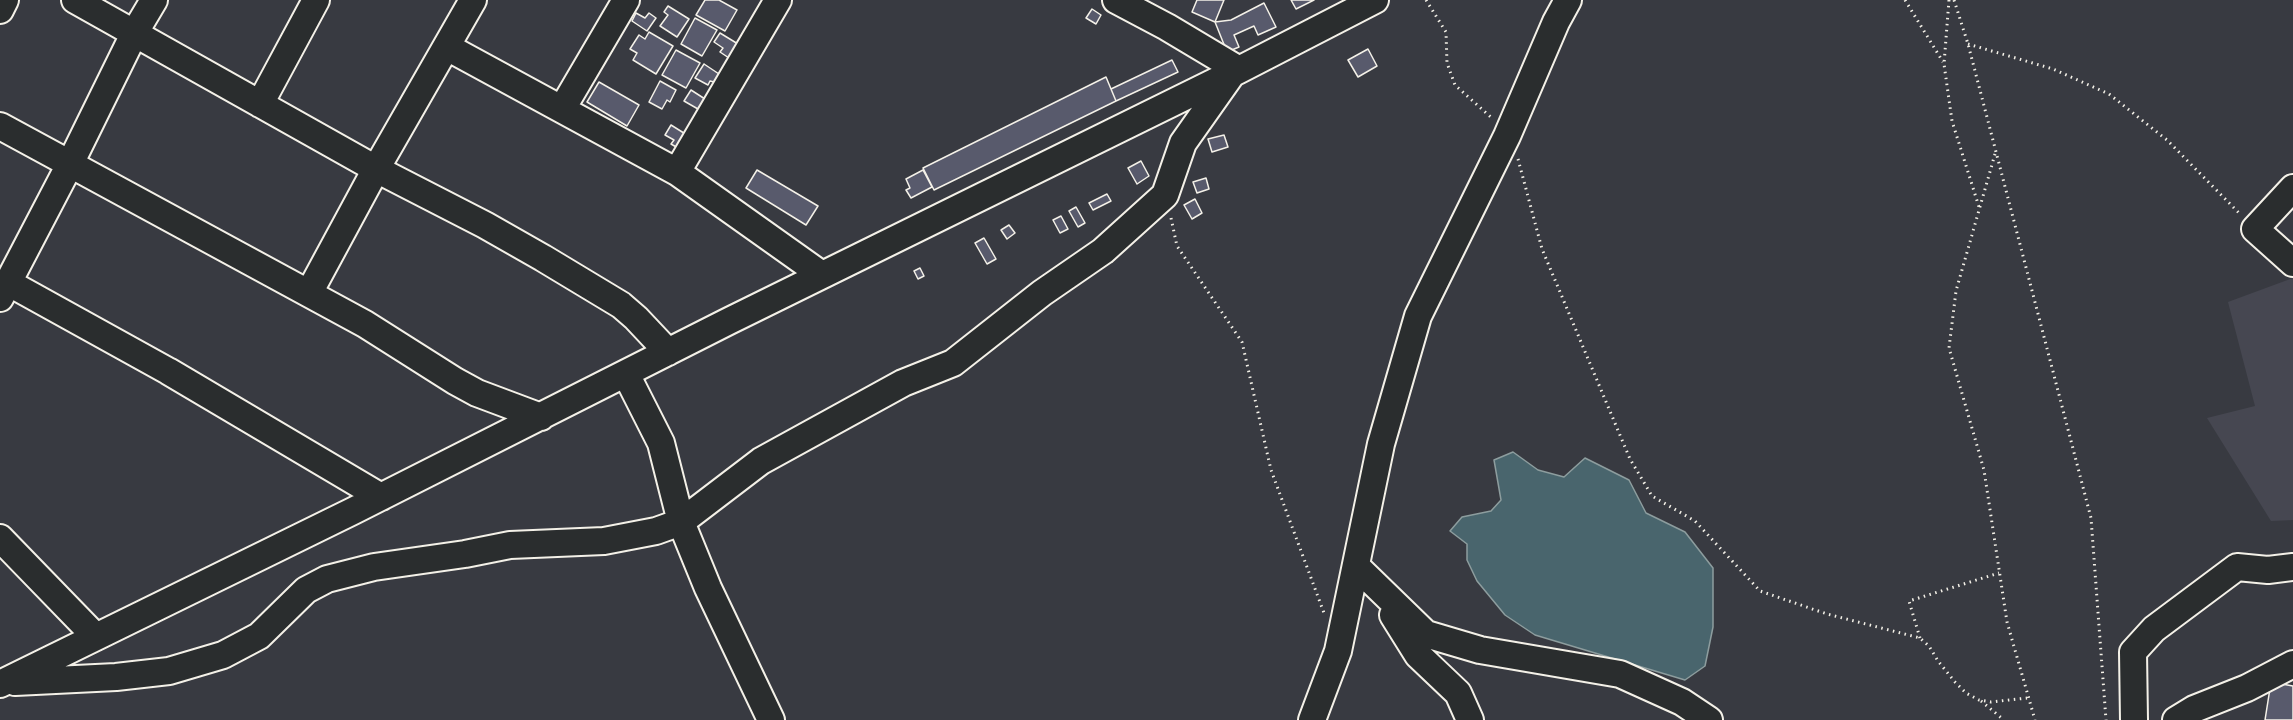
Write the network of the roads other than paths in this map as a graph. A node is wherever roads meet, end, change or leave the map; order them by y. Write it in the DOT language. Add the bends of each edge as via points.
graph roads {
  1 [pos="5,0"];
  2 [pos="75,0"];
  3 [pos="154,0"];
  4 [pos="316,0"];
  5 [pos="473,0"];
  6 [pos="626,0"];
  7 [pos="778,0"];
  8 [pos="1116,0"];
  9 [pos="1375,0"];
  10 [pos="1568,0"];
  11 [pos="0,10"];
  12 [pos="135,32"];
  13 [pos="447,47"];
  14 [pos="1236,71"];
  15 [pos="260,104"];
  16 [pos="562,109"];
  17 [pos="0,126"];
  18 [pos="70,164"];
  19 [pos="376,169"];
  20 [pos="677,172"];
  21 [pos="2293,188"];
  22 [pos="2293,263"];
  23 [pos="822,275"];
  24 [pos="4,291"];
  25 [pos="309,293"];
  26 [pos="668,352"];
  27 [pos="626,374"];
  28 [pos="541,417"];
  29 [pos="381,497"];
  30 [pos="681,522"];
  31 [pos="0,538"];
  32 [pos="2293,567"];
  33 [pos="1364,574"];
  34 [pos="96,637"];
  35 [pos="2293,664"];
  36 [pos="1,683"];
  37 [pos="771,720"];
  38 [pos="1312,720"];
  39 [pos="1470,720"];
  40 [pos="1709,720"];
  41 [pos="2134,720"];
  42 [pos="2176,720"];
  1 -- 11 [label="street"];
  2 -- 12 [label="street"];
  3 -- 12 [label="street"];
  4 -- 15 [label="street"];
  5 -- 13 [label="street"];
  6 -- 16 [label="street"];
  7 -- 20 [label="street"];
  8 -- 14 [label="street"];
  9 -- 14 [label="street"];
  10 -- 33 [label="street" via="1507,136 1418,316 1381,444"];
  12 -- 15 [label="street"];
  12 -- 18 [label="street"];
  13 -- 16 [label="street"];
  13 -- 19 [label="street"];
  14 -- 23 [label="street"];
  14 -- 30 [label="street" via="1183,143 1165,195 1103,251 953,363 903,383 760,461"];
  15 -- 19 [label="street"];
  16 -- 20 [label="street"];
  17 -- 18 [label="street"];
  18 -- 24 [label="street"];
  18 -- 25 [label="street"];
  19 -- 25 [label="street"];
  19 -- 26 [label="street" via="485,225 621,305"];
  20 -- 23 [label="street"];
  21 -- 22 [label="street" via="2255,229"];
  23 -- 26 [label="street"];
  24 -- 29 [label="street" via="168,371"];
  25 -- 28 [label="street" via="477,393"];
  26 -- 27 [label="street"];
  27 -- 28 [label="street"];
  27 -- 30 [label="street" via="661,443"];
  28 -- 29 [label="street"];
  29 -- 34 [label="street"];
  30 -- 36 [label="street" via="604,541 510,545 374,567 327,579 306,590 258,636 223,655 169,671"];
  30 -- 37 [label="street"];
  31 -- 34 [label="street"];
  32 -- 41 [label="street" via="2237,567 2154,629 2133,652"];
  33 -- 38 [label="street"];
  33 -- 39 [label="street" via="1418,655 1458,693"];
  33 -- 40 [label="street" via="1426,634 1480,650 1620,674 1682,702"];
  34 -- 36 [label="street"];
  35 -- 42 [label="street"];
}
